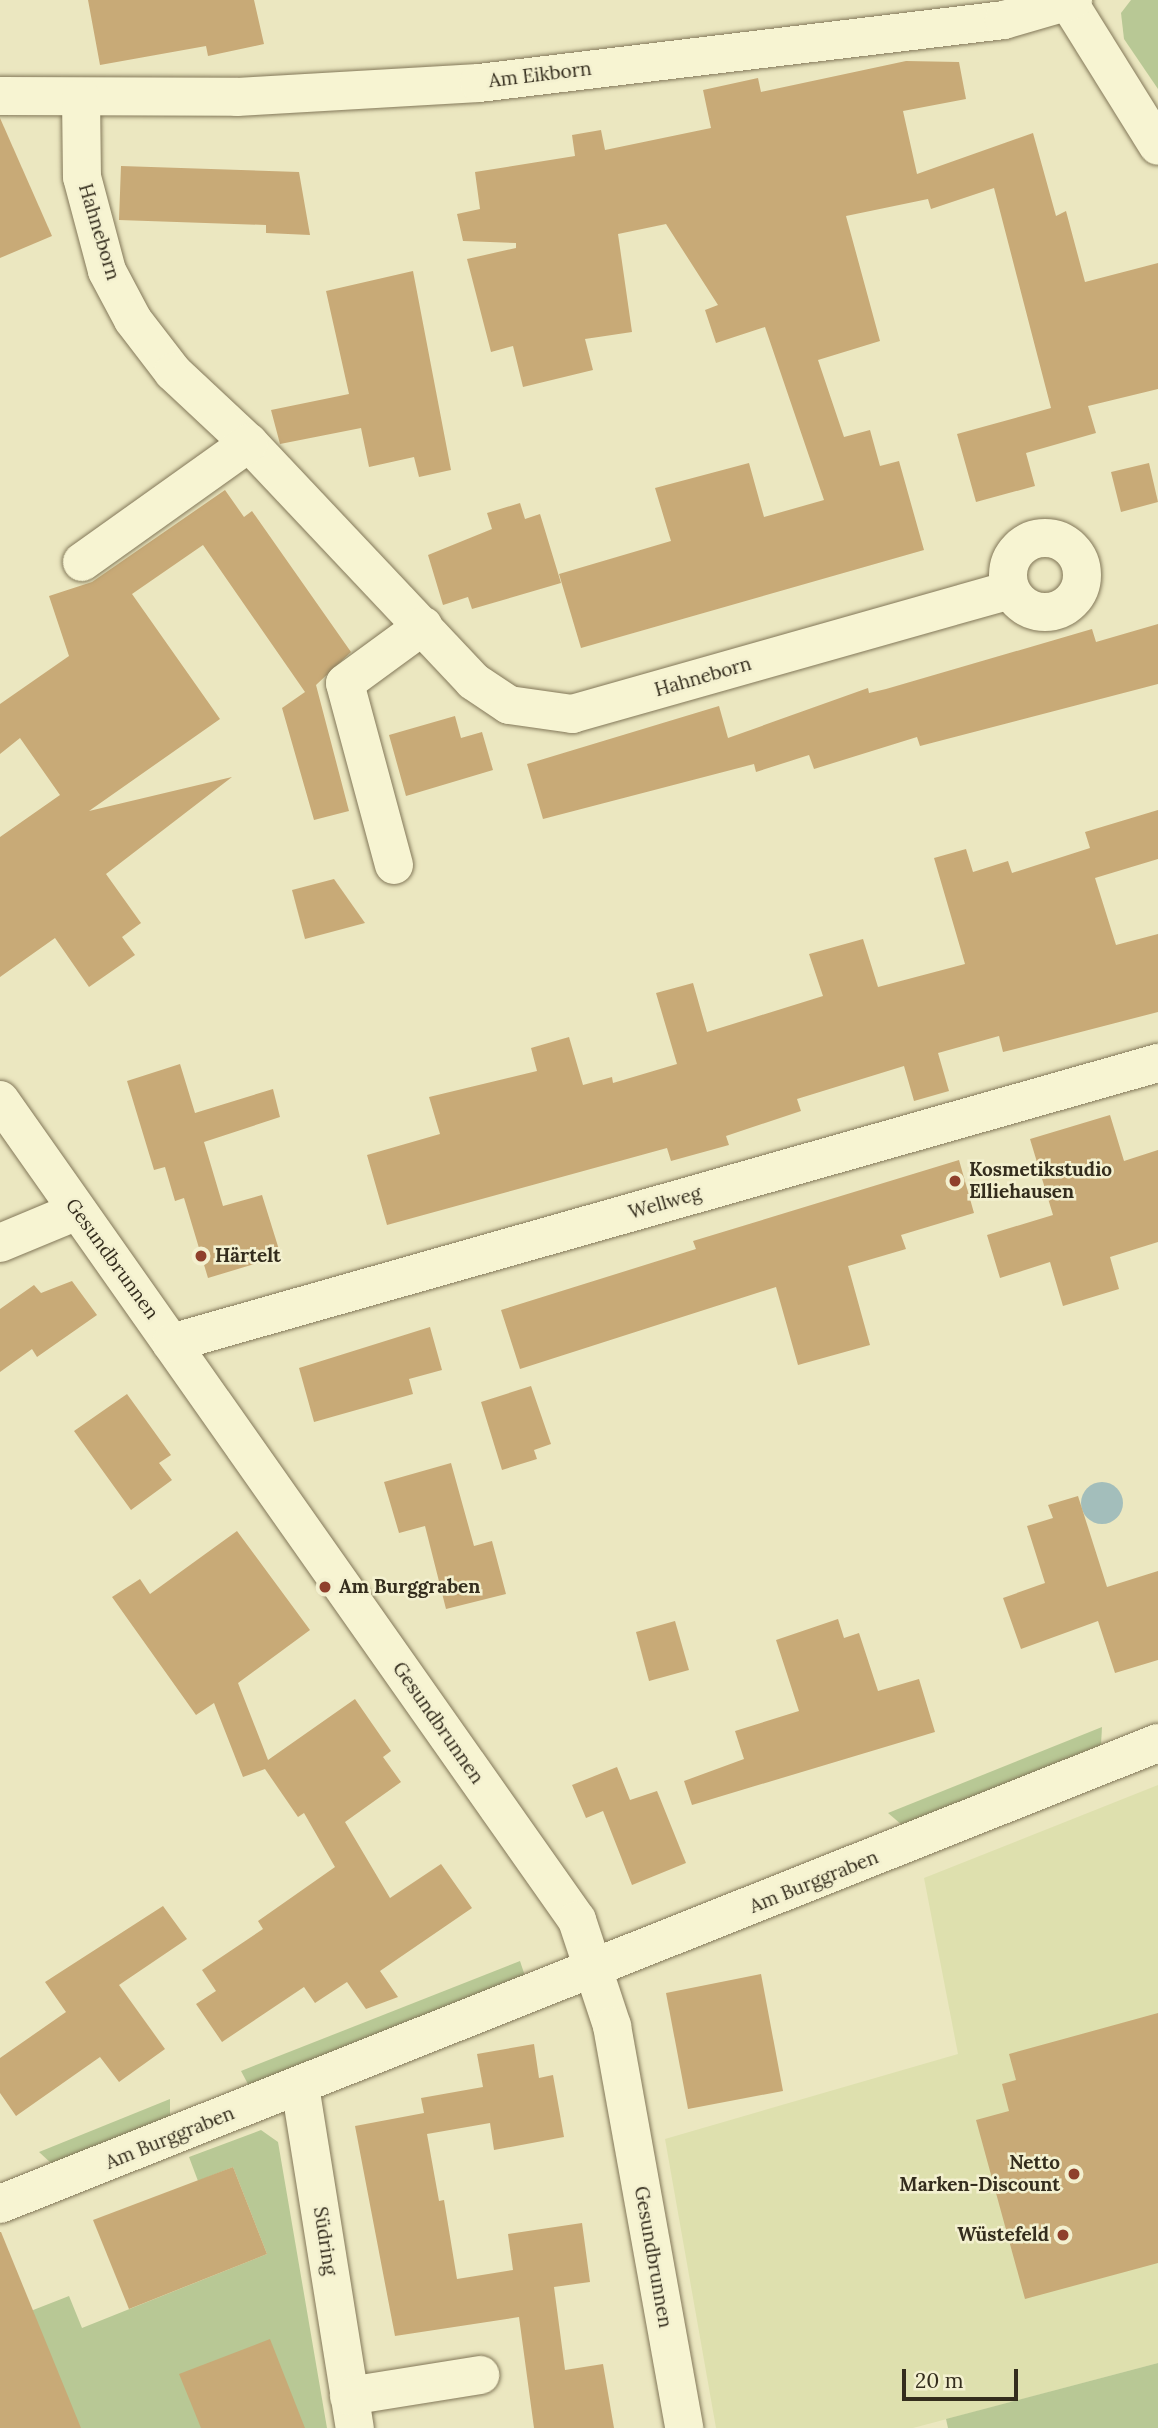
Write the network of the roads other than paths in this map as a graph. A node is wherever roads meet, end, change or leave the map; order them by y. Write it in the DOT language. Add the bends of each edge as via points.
graph roads {
  1 [pos="1071,2"];
  2 [pos="0,96"];
  3 [pos="81,97"];
  4 [pos="1158,146"];
  5 [pos="249,443"];
  6 [pos="82,562"];
  7 [pos="1010,590"];
  8 [pos="423,626"];
  9 [pos="394,865"];
  10 [pos="1158,1063"];
  11 [pos="0,1100"];
  12 [pos="77,1211"];
  13 [pos="0,1243"];
  14 [pos="172,1343"];
  15 [pos="1158,1743"];
  16 [pos="595,1970"];
  17 [pos="300,2086"];
  18 [pos="0,2204"];
  19 [pos="480,2375"];
  20 [pos="352,2412"];
  21 [pos="684,2428"];
  1 -- 3 [label="street, Am Eikborn" via="1004,20 479,83 237,97"];
  1 -- 4 [label="street"];
  2 -- 3 [label="street, Am Eikborn"];
  3 -- 5 [label="street, Hahneborn" via="82,177 107,271 151,345"];
  5 -- 6 [label="street"];
  5 -- 8 [label="street, Hahneborn"];
  7 -- 8 [label="street, Hahneborn" via="572,714 530,712 488,694"];
  8 -- 9 [label="street" via="345,683"];
  10 -- 14 [label="street, Wellweg"];
  11 -- 12 [label="street, Gesundbrunnen"];
  12 -- 13 [label="street"];
  12 -- 14 [label="street, Gesundbrunnen"];
  14 -- 16 [label="street, Gesundbrunnen" via="577,1920"];
  15 -- 16 [label="street, Am Burggraben"];
  16 -- 17 [label="street, Am Burggraben"];
  16 -- 21 [label="street, Gesundbrunnen" via="612,2026"];
  17 -- 18 [label="street, Am Burggraben"];
  17 -- 20 [label="street, Südring"];
  19 -- 20 [label="street, Südring"];
}
